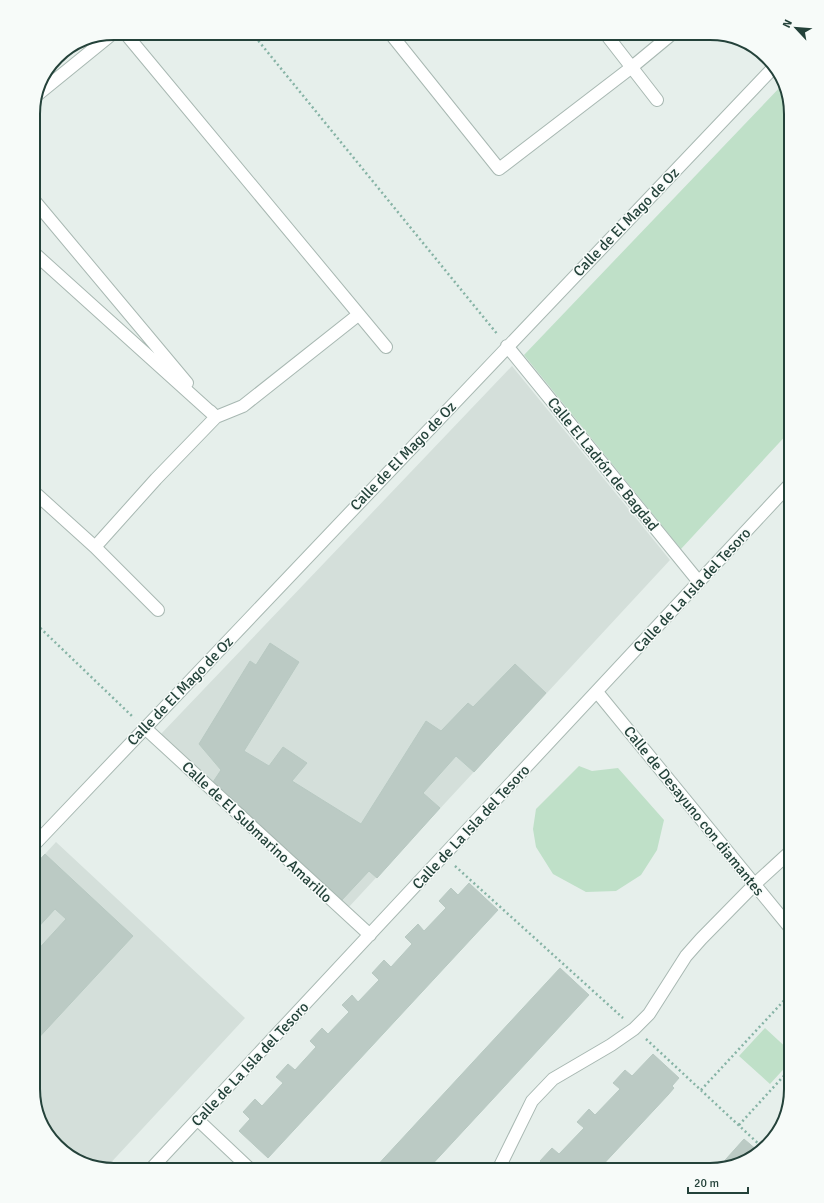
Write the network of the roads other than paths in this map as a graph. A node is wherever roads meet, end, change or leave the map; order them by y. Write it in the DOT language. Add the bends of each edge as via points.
graph roads {
  1 [pos="131,40"];
  2 [pos="396,40"];
  3 [pos="610,40"];
  4 [pos="665,40"];
  5 [pos="103,41"];
  6 [pos="632,67"];
  7 [pos="770,71"];
  8 [pos="44,89"];
  9 [pos="657,100"];
  10 [pos="40,207"];
  11 [pos="40,258"];
  12 [pos="358,315"];
  13 [pos="507,346"];
  14 [pos="386,347"];
  15 [pos="216,417"];
  16 [pos="784,491"];
  17 [pos="40,497"];
  18 [pos="95,547"];
  19 [pos="699,582"];
  20 [pos="158,610"];
  21 [pos="597,692"];
  22 [pos="144,728"];
  23 [pos="40,839"];
  24 [pos="784,858"];
  25 [pos="755,884"];
  26 [pos="784,920"];
  27 [pos="370,935"];
  28 [pos="198,1120"];
  29 [pos="157,1163"];
  30 [pos="244,1163"];
  31 [pos="501,1163"];
  1 -- 12 [label="street"];
  2 -- 6 [label="street" via="499,169"];
  3 -- 6 [label="street"];
  4 -- 6 [label="street"];
  5 -- 8 [label="street"];
  6 -- 9 [label="street"];
  7 -- 13 [label="street, Calle de El Mago de Oz"];
  10 -- 15 [label="street"];
  11 -- 15 [label="street"];
  12 -- 14 [label="street"];
  12 -- 15 [label="street" via="243,406"];
  13 -- 19 [label="street, Calle El Ladrón de Bagdad"];
  13 -- 22 [label="street, Calle de El Mago de Oz"];
  15 -- 18 [label="street"];
  16 -- 19 [label="street, Calle de La Isla del Tesoro"];
  17 -- 18 [label="street"];
  18 -- 20 [label="street"];
  19 -- 21 [label="street, Calle de La Isla del Tesoro"];
  21 -- 25 [label="street, Calle de Desayuno con diamantes"];
  21 -- 27 [label="street, Calle de La Isla del Tesoro"];
  22 -- 23 [label="street, Calle de El Mago de Oz"];
  22 -- 27 [label="street, Calle de El Submarino Amarillo"];
  24 -- 25 [label="street"];
  25 -- 26 [label="street, Calle de Desayuno con diamantes"];
  25 -- 31 [label="street" via="686,956 649,1014 634,1029 552,1079 532,1101"];
  27 -- 28 [label="street, Calle de La Isla del Tesoro"];
  28 -- 29 [label="street, Calle de La Isla del Tesoro"];
  28 -- 30 [label="street"];
}
